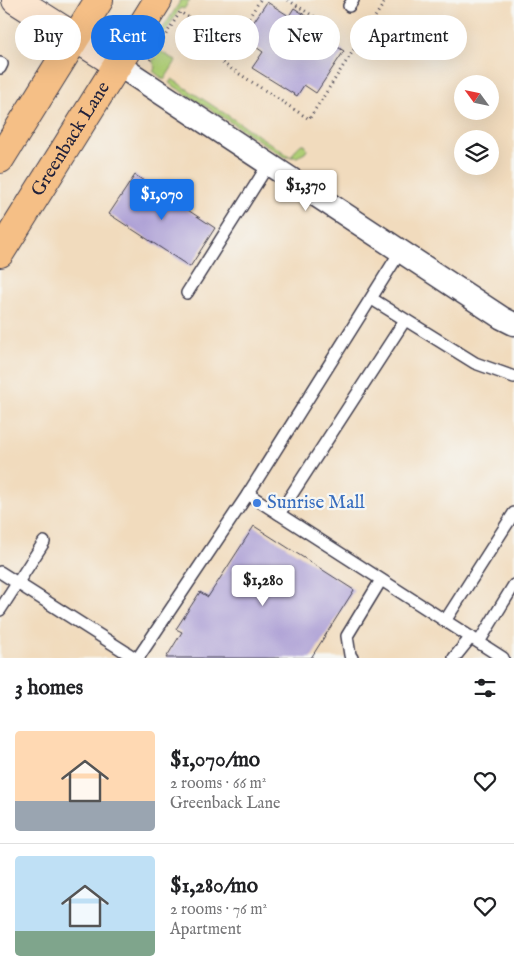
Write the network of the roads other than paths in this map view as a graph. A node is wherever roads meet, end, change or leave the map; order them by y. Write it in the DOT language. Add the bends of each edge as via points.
graph roads {
  1 [pos="16,0"];
  2 [pos="99,0"];
  3 [pos="158,0"];
  4 [pos="40,15"];
  5 [pos="81,30"];
  6 [pos="81,41"];
  7 [pos="62,60"];
  8 [pos="0,63"];
  9 [pos="118,64"];
  10 [pos="0,68"];
  11 [pos="0,158"];
  12 [pos="268,165"];
  13 [pos="400,252"];
  14 [pos="0,253"];
  15 [pos="187,294"];
  16 [pos="372,299"];
  17 [pos="405,320"];
  18 [pos="514,324"];
  19 [pos="514,377"];
  20 [pos="248,494"];
  21 [pos="514,513"];
  22 [pos="279,514"];
  23 [pos="44,542"];
  24 [pos="0,572"];
  25 [pos="381,580"];
  26 [pos="17,583"];
  27 [pos="514,585"];
  28 [pos="0,610"];
  29 [pos="445,620"];
  30 [pos="475,640"];
  31 [pos="137,658"];
  32 [pos="352,658"];
  33 [pos="454,658"];
  34 [pos="503,658"];
  1 -- 4 [label="street"];
  2 -- 5 [label="main road"];
  3 -- 9 [label="main road, Greenback Lane"];
  6 -- 9 [label="street"];
  7 -- 11 [label="main road"];
  8 -- 10 [label="lane"];
  9 -- 12 [label="street"];
  9 -- 14 [label="main road, Greenback Lane"];
  12 -- 13 [label="street"];
  12 -- 15 [label="lane"];
  13 -- 16 [label="lane"];
  13 -- 18 [label="street"];
  16 -- 17 [label="lane"];
  16 -- 20 [label="lane"];
  17 -- 19 [label="lane" via="475,363"];
  17 -- 22 [label="lane"];
  20 -- 22 [label="lane"];
  20 -- 31 [label="lane"];
  21 -- 29 [label="lane"];
  22 -- 25 [label="lane"];
  23 -- 26 [label="lane"];
  24 -- 26 [label="lane"];
  25 -- 29 [label="lane"];
  25 -- 32 [label="lane" via="347,636"];
  26 -- 28 [label="lane"];
  26 -- 31 [label="lane"];
  27 -- 30 [label="lane"];
  29 -- 30 [label="lane"];
  30 -- 33 [label="lane"];
  30 -- 34 [label="lane"];
}
